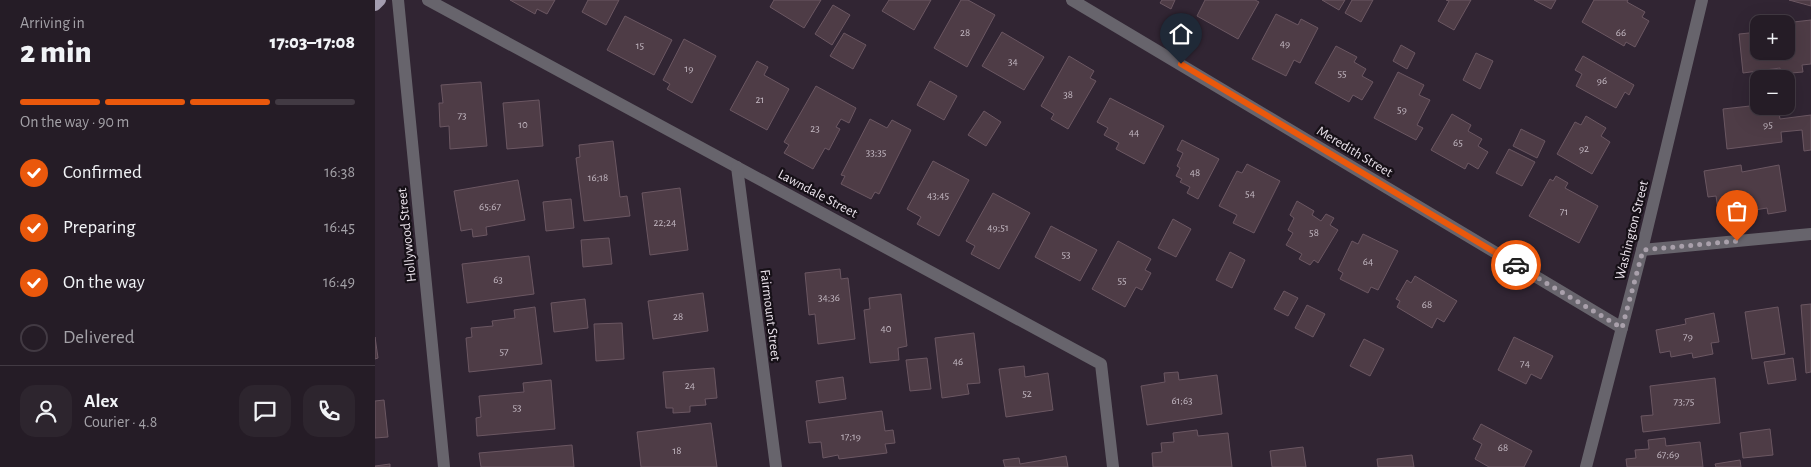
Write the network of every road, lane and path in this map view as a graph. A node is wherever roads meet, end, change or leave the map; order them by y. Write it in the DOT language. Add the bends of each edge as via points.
graph roads {
  1 [pos="380,0"];
  2 [pos="398,0"];
  3 [pos="428,0"];
  4 [pos="1072,0"];
  5 [pos="1702,0"];
  6 [pos="375,5"];
  7 [pos="737,166"];
  8 [pos="1811,234"];
  9 [pos="1643,250"];
  10 [pos="1622,328"];
  11 [pos="443,467"];
  12 [pos="776,467"];
  13 [pos="1113,467"];
  14 [pos="1586,467"];
  1 -- 6 [label="main road"];
  2 -- 11 [label="street, Hollywood Street"];
  3 -- 7 [label="street, Lawndale Street"];
  4 -- 10 [label="street, Meredith Street"];
  5 -- 9 [label="street, Washington Street"];
  7 -- 12 [label="street, Fairmount Street"];
  7 -- 13 [label="street, Lawndale Street" via="1101,364"];
  8 -- 9 [label="street"];
  9 -- 10 [label="street, Washington Street"];
  10 -- 14 [label="street, Washington Street"];
}
